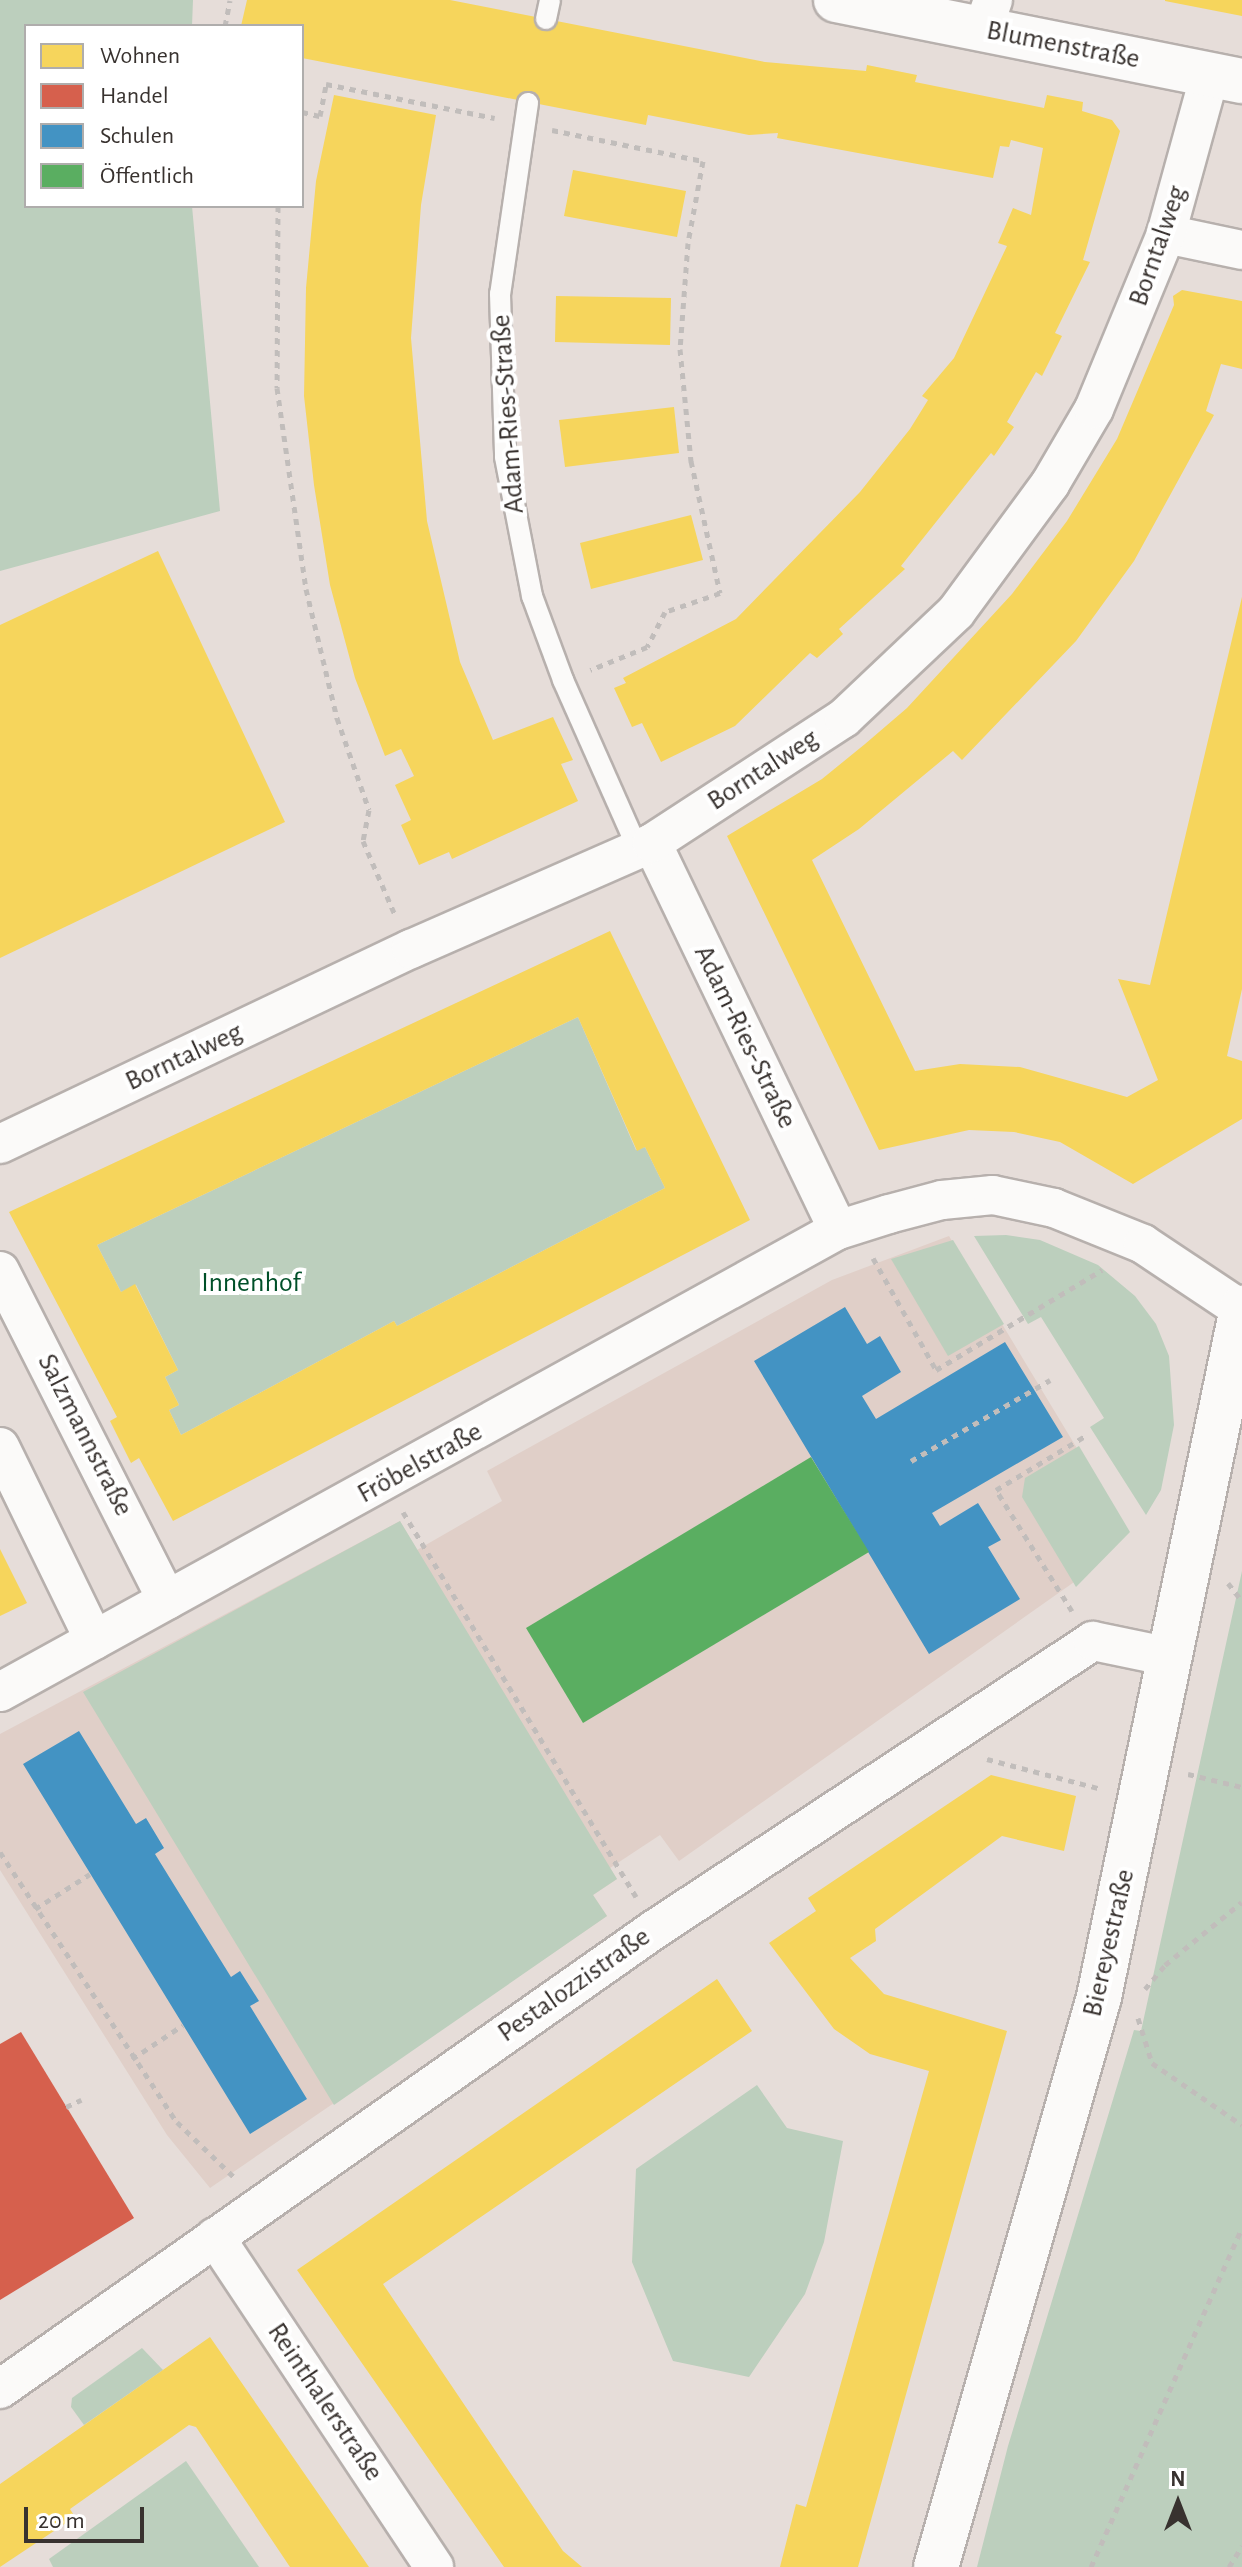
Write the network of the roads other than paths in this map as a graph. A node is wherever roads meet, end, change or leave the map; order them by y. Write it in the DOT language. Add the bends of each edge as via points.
graph roads {
  1 [pos="836,0"];
  2 [pos="988,15"];
  3 [pos="1226,77"];
  4 [pos="528,103"];
  5 [pos="1166,234"];
  6 [pos="1242,250"];
  7 [pos="645,846"];
  8 [pos="0,1144"];
  9 [pos="838,1230"];
  10 [pos="0,1271"];
  11 [pos="1242,1309"];
  12 [pos="0,1447"];
  13 [pos="167,1600"];
  14 [pos="94,1640"];
  15 [pos="1170,1657"];
  16 [pos="0,1692"];
  17 [pos="215,2237"];
  18 [pos="0,2389"];
  19 [pos="434,2567"];
  20 [pos="936,2567"];
  1 -- 2 [label="main road, Blumenstraße"];
  2 -- 3 [label="main road, Blumenstraße"];
  3 -- 5 [label="street, Borntalweg"];
  4 -- 7 [label="lane, Adam-Ries-Straße" via="500,294 505,457 525,571 563,680"];
  5 -- 6 [label="street"];
  5 -- 7 [label="street, Borntalweg" via="1094,409 1050,484 956,612 844,718"];
  7 -- 8 [label="street, Borntalweg" via="411,949"];
  7 -- 9 [label="street, Adam-Ries-Straße"];
  9 -- 11 [label="street, Fröbelstraße" via="942,1200 993,1195 1054,1208 1143,1244"];
  9 -- 13 [label="street, Fröbelstraße"];
  10 -- 13 [label="street, Salzmannstraße"];
  11 -- 15 [label="main road, Biereyestraße"];
  12 -- 14 [label="street"];
  13 -- 14 [label="street, Fröbelstraße"];
  14 -- 16 [label="street, Fröbelstraße"];
  15 -- 17 [label="street, Pestalozzistraße" via="1093,1641 655,1929"];
  15 -- 20 [label="main road, Biereyestraße" via="1095,2011"];
  17 -- 18 [label="street, Pestalozzistraße"];
  17 -- 19 [label="street, Reinthalerstraße"];
}
